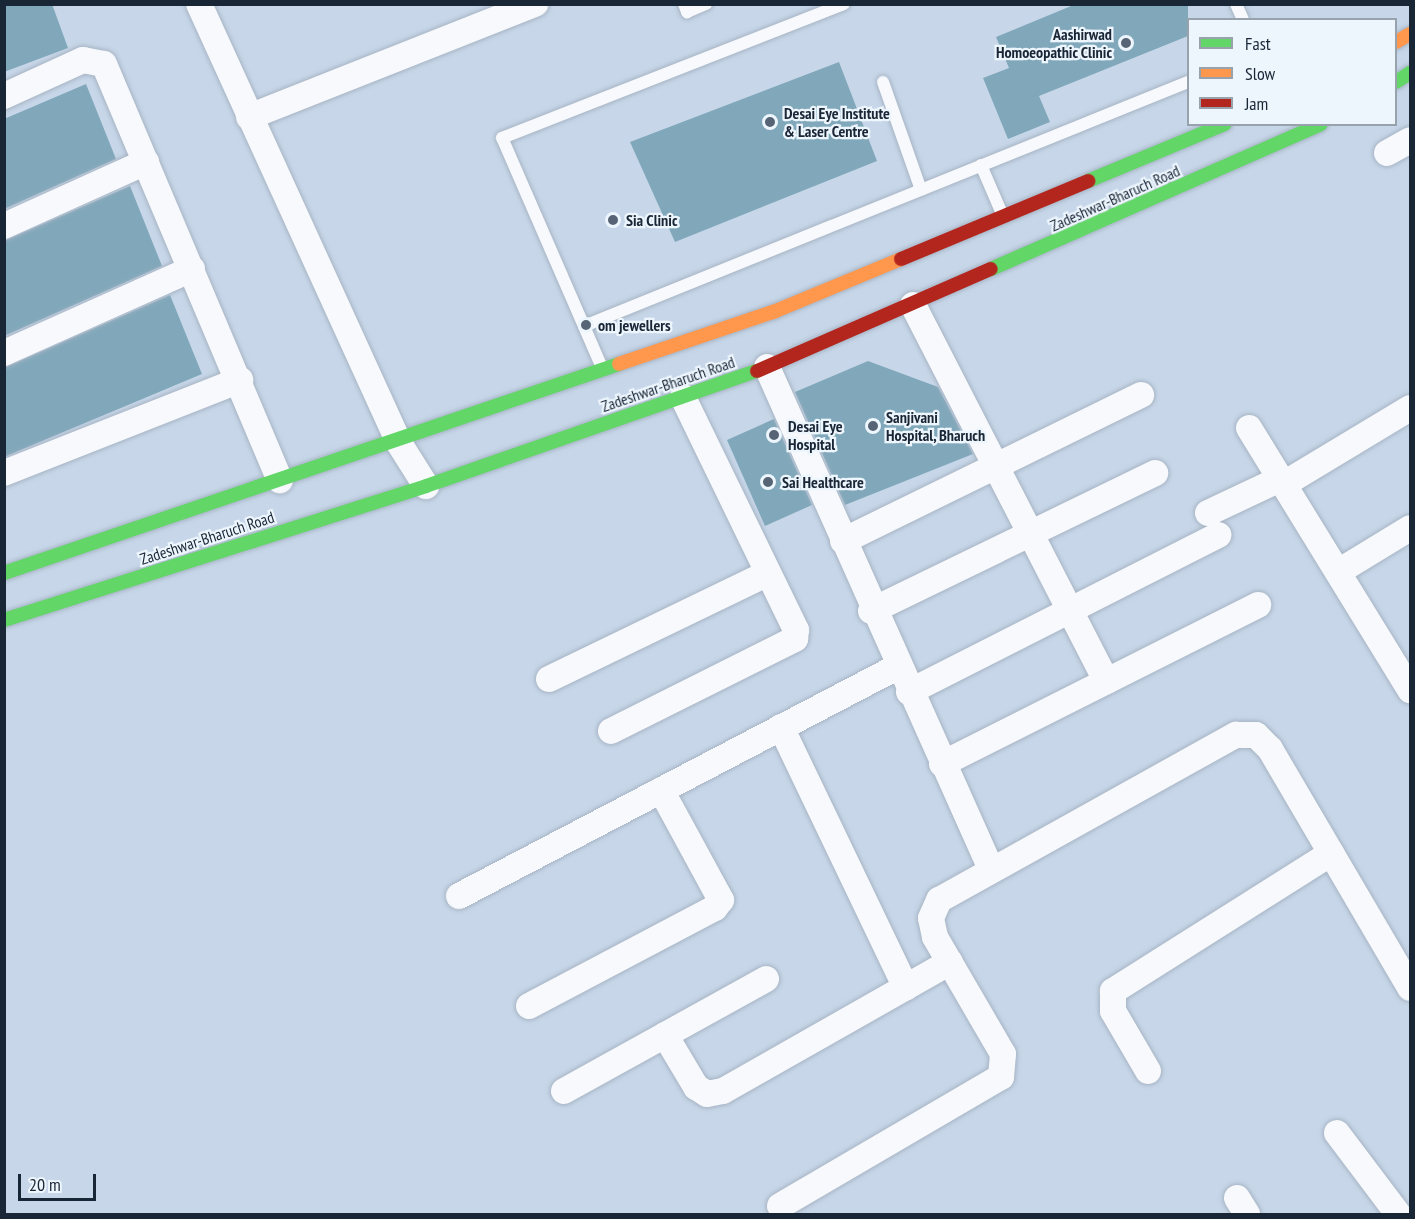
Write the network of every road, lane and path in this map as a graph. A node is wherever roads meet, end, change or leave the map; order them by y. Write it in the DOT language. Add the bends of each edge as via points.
graph roads {
  1 [pos="199,4"];
  2 [pos="535,4"];
  3 [pos="684,4"];
  4 [pos="706,4"];
  5 [pos="844,4"];
  6 [pos="1236,4"];
  7 [pos="1242,18"];
  8 [pos="1410,73"];
  9 [pos="1187,81"];
  10 [pos="1397,81"];
  11 [pos="883,82"];
  12 [pos="4,96"];
  13 [pos="249,117"];
  14 [pos="1220,126"];
  15 [pos="1316,126"];
  16 [pos="1410,140"];
  17 [pos="1387,153"];
  18 [pos="146,162"];
  19 [pos="981,165"];
  20 [pos="921,190"];
  21 [pos="1004,220"];
  22 [pos="4,225"];
  23 [pos="192,269"];
  24 [pos="912,305"];
  25 [pos="584,326"];
  26 [pos="4,353"];
  27 [pos="767,367"];
  28 [pos="604,372"];
  29 [pos="240,380"];
  30 [pos="1141,395"];
  31 [pos="682,397"];
  32 [pos="1410,408"];
  33 [pos="1249,428"];
  34 [pos="399,443"];
  35 [pos="995,467"];
  36 [pos="4,472"];
  37 [pos="1155,473"];
  38 [pos="280,480"];
  39 [pos="1284,484"];
  40 [pos="426,486"];
  41 [pos="1410,528"];
  42 [pos="1030,536"];
  43 [pos="843,541"];
  44 [pos="1338,572"];
  45 [pos="4,573"];
  46 [pos="768,573"];
  47 [pos="1258,605"];
  48 [pos="871,611"];
  49 [pos="1070,611"];
  50 [pos="4,620"];
  51 [pos="897,667"];
  52 [pos="1407,677"];
  53 [pos="549,679"];
  54 [pos="1106,681"];
  55 [pos="909,692"];
  56 [pos="781,727"];
  57 [pos="611,731"];
  58 [pos="942,764"];
  59 [pos="661,790"];
  60 [pos="1331,853"];
  61 [pos="990,867"];
  62 [pos="459,896"];
  63 [pos="950,962"];
  64 [pos="766,979"];
  65 [pos="906,987"];
  66 [pos="1410,988"];
  67 [pos="528,1006"];
  68 [pos="665,1035"];
  69 [pos="1148,1071"];
  70 [pos="564,1090"];
  71 [pos="1337,1133"];
  72 [pos="780,1206"];
  73 [pos="1398,1215"];
  1 -- 13 [label="street"];
  2 -- 13 [label="street"];
  3 -- 4 [label="lane" via="687,12"];
  5 -- 25 [label="lane" via="502,138"];
  6 -- 7 [label="lane"];
  8 -- 10 [label="main road"];
  9 -- 19 [label="lane"];
  11 -- 20 [label="lane"];
  12 -- 18 [label="street" via="83,60 97,60 104,64"];
  13 -- 34 [label="street"];
  14 -- 21 [label="main road, Zadeshwar-Bharuch Road"];
  15 -- 24 [label="main road, Zadeshwar-Bharuch Road"];
  16 -- 17 [label="street"];
  18 -- 22 [label="street"];
  18 -- 23 [label="street"];
  19 -- 20 [label="lane"];
  19 -- 21 [label="lane"];
  20 -- 25 [label="lane"];
  21 -- 28 [label="main road, Zadeshwar-Bharuch Road"];
  23 -- 26 [label="street"];
  23 -- 29 [label="street"];
  24 -- 27 [label="main road, Zadeshwar-Bharuch Road"];
  24 -- 35 [label="street"];
  25 -- 28 [label="lane"];
  27 -- 31 [label="main road, Zadeshwar-Bharuch Road"];
  27 -- 43 [label="street"];
  28 -- 34 [label="main road, Zadeshwar-Bharuch Road"];
  29 -- 36 [label="street"];
  29 -- 38 [label="street"];
  30 -- 35 [label="street"];
  31 -- 40 [label="main road, Zadeshwar-Bharuch Road"];
  31 -- 46 [label="street"];
  32 -- 39 [label="street"];
  33 -- 39 [label="street"];
  34 -- 38 [label="main road, Zadeshwar-Bharuch Road"];
  34 -- 40 [label="street"];
  35 -- 42 [label="street"];
  35 -- 43 [label="street"];
  37 -- 42 [label="street"];
  38 -- 45 [label="main road, Zadeshwar-Bharuch Road"];
  39 -- 44 [label="street"];
  39 -- 49 [label="street" via="1276,481 1214,524"];
  40 -- 50 [label="main road, Zadeshwar-Bharuch Road"];
  41 -- 44 [label="street"];
  42 -- 48 [label="street"];
  42 -- 49 [label="street"];
  43 -- 48 [label="street"];
  44 -- 52 [label="street"];
  46 -- 53 [label="street"];
  46 -- 57 [label="street" via="796,630 789,646"];
  47 -- 54 [label="street"];
  48 -- 51 [label="street"];
  49 -- 54 [label="street"];
  49 -- 55 [label="street"];
  51 -- 55 [label="street"];
  51 -- 56 [label="street"];
  54 -- 58 [label="street"];
  55 -- 58 [label="street"];
  56 -- 59 [label="street"];
  56 -- 65 [label="street"];
  58 -- 61 [label="street"];
  59 -- 62 [label="street"];
  59 -- 67 [label="street" via="721,900 715,909"];
  60 -- 61 [label="street" via="1270,749 1256,735 1236,735"];
  60 -- 66 [label="street"];
  60 -- 69 [label="street" via="1113,991 1113,1011"];
  61 -- 63 [label="street" via="939,900 931,918"];
  63 -- 65 [label="street"];
  63 -- 72 [label="street" via="1003,1054 1001,1077"];
  64 -- 68 [label="street"];
  65 -- 68 [label="street" via="723,1091 707,1094 696,1087"];
  68 -- 70 [label="street"];
  71 -- 73 [label="street"];
}
